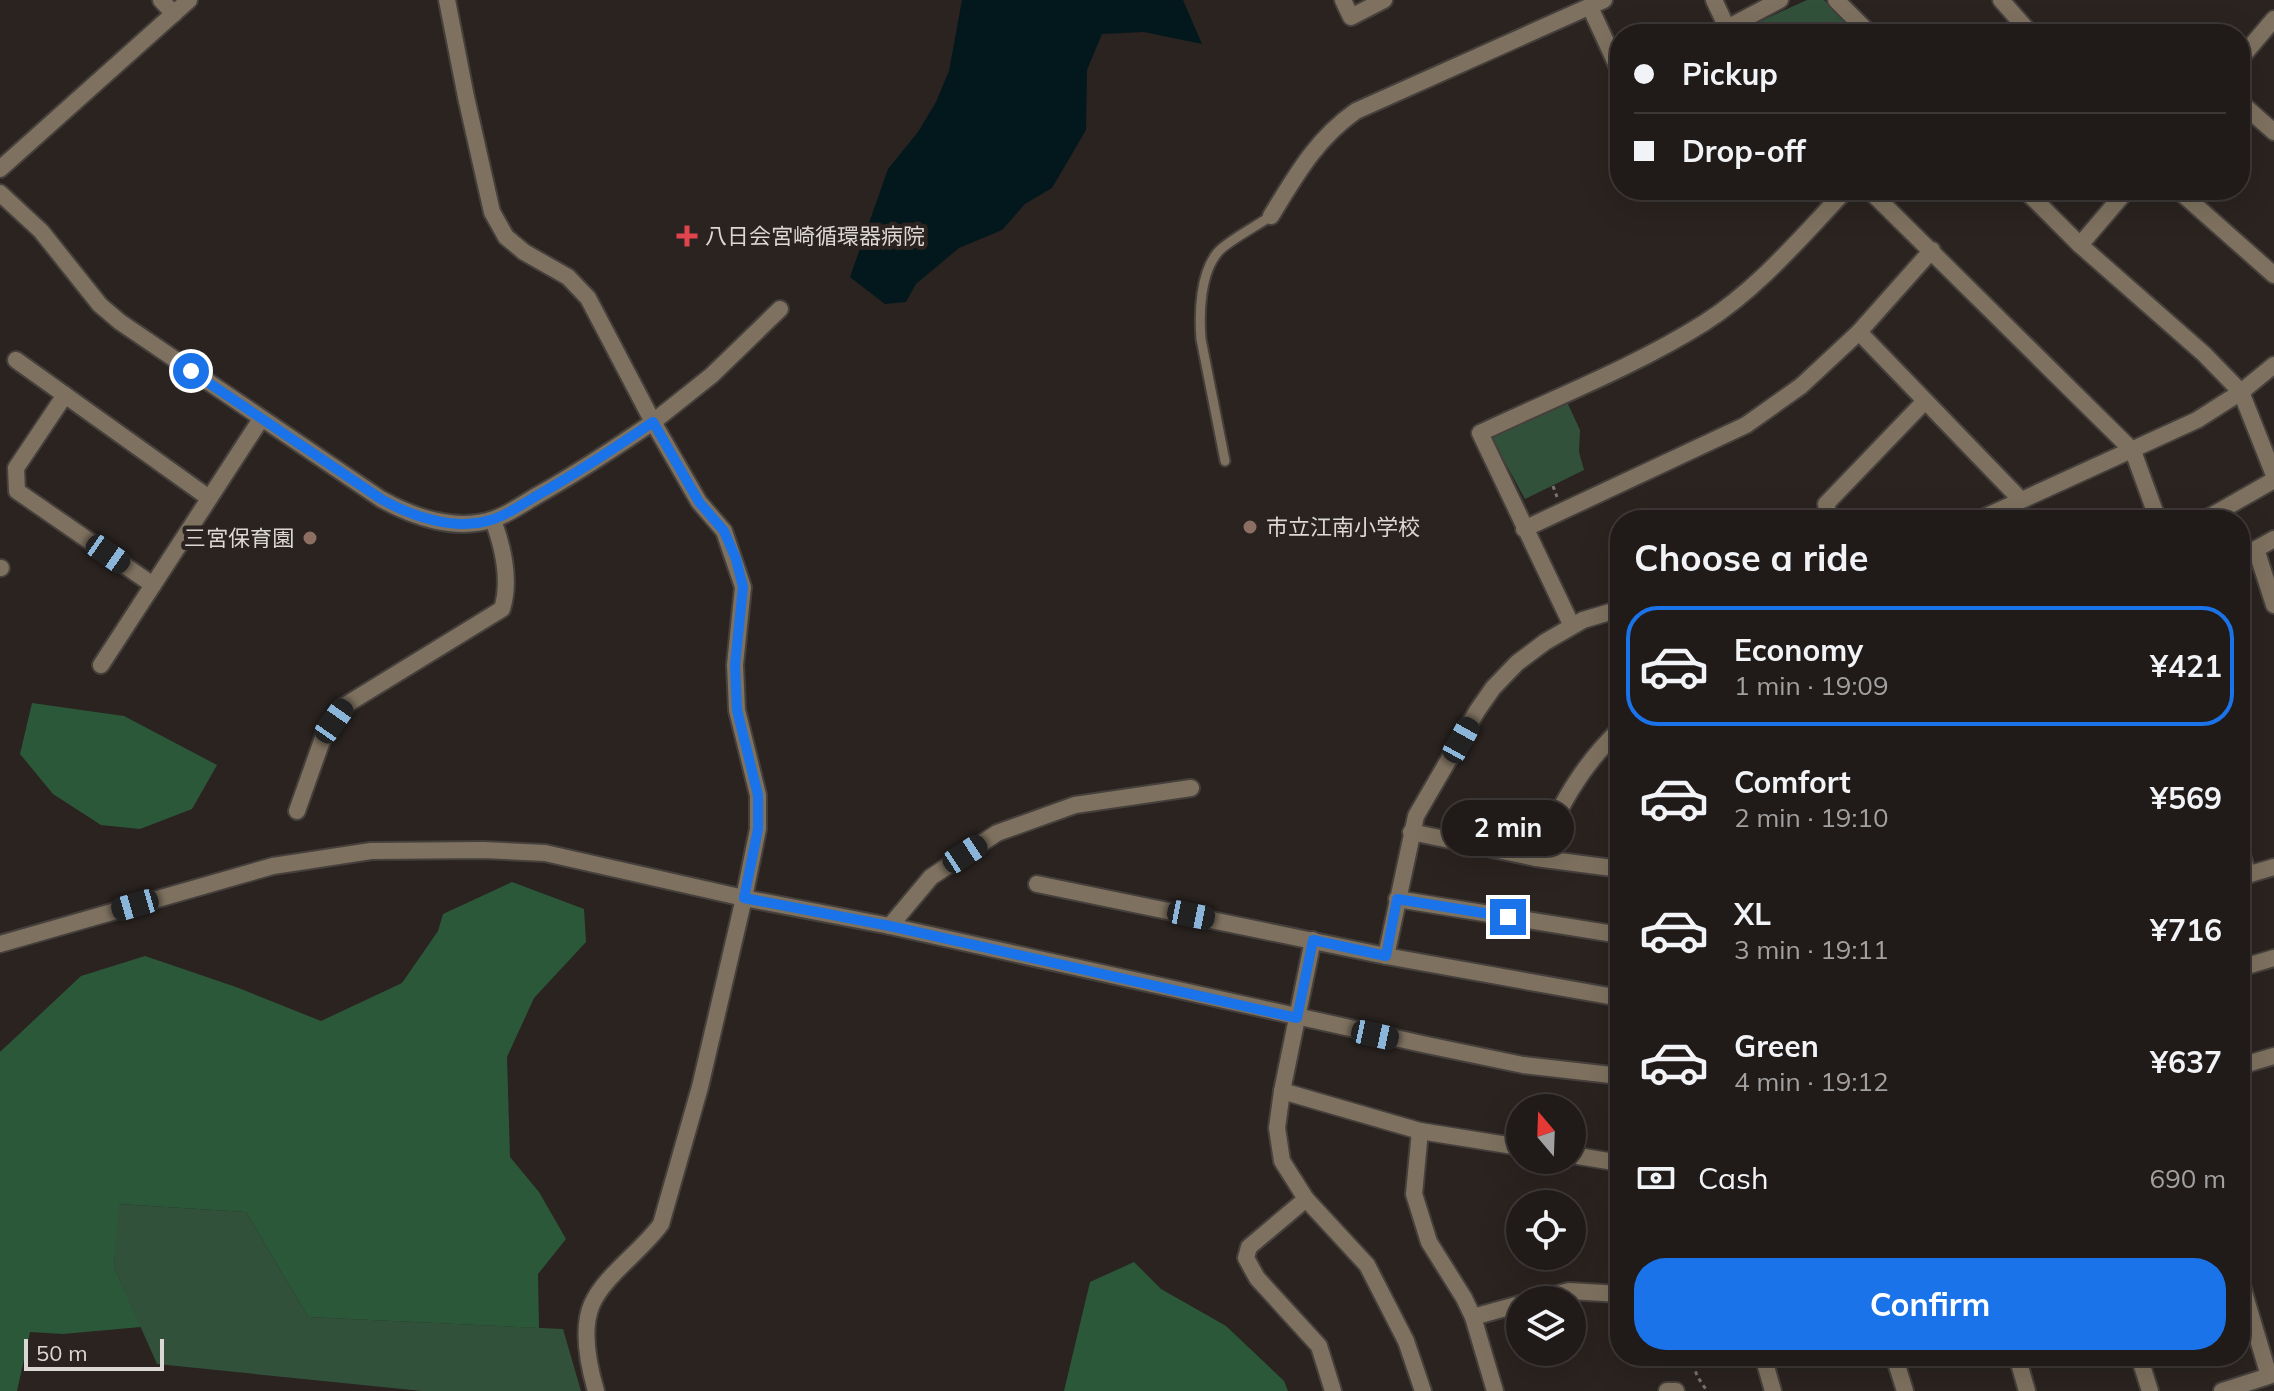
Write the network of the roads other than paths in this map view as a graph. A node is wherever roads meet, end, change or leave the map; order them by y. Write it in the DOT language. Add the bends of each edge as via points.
graph roads {
  1 [pos="161,0"];
  2 [pos="189,0"];
  3 [pos="447,0"];
  4 [pos="1343,0"];
  5 [pos="1384,0"];
  6 [pos="1714,0"];
  7 [pos="1780,0"];
  8 [pos="1836,0"];
  9 [pos="2001,0"];
  10 [pos="1597,4"];
  11 [pos="174,14"];
  12 [pos="2274,19"];
  13 [pos="1726,24"];
  14 [pos="1741,24"];
  15 [pos="1860,24"];
  16 [pos="2022,24"];
  17 [pos="1610,42"];
  18 [pos="2250,47"];
  19 [pos="2250,111"];
  20 [pos="2274,132"];
  21 [pos="0,169"];
  22 [pos="0,193"];
  23 [pos="1836,200"];
  24 [pos="1880,200"];
  25 [pos="2035,200"];
  26 [pos="2118,200"];
  27 [pos="2189,200"];
  28 [pos="1271,216"];
  29 [pos="2080,245"];
  30 [pos="1932,250"];
  31 [pos="2274,275"];
  32 [pos="780,309"];
  33 [pos="1859,332"];
  34 [pos="16,360"];
  35 [pos="2274,365"];
  36 [pos="2241,392"];
  37 [pos="65,395"];
  38 [pos="1925,401"];
  39 [pos="261,419"];
  40 [pos="653,422"];
  41 [pos="2133,451"];
  42 [pos="1225,461"];
  43 [pos="2274,478"];
  44 [pos="209,498"];
  45 [pos="2021,500"];
  46 [pos="1828,510"];
  47 [pos="2000,510"];
  48 [pos="2154,510"];
  49 [pos="2221,510"];
  50 [pos="493,520"];
  51 [pos="1524,529"];
  52 [pos="2274,539"];
  53 [pos="2256,549"];
  54 [pos="2250,552"];
  55 [pos="153,585"];
  56 [pos="2274,605"];
  57 [pos="1610,613"];
  58 [pos="1572,626"];
  59 [pos="101,665"];
  60 [pos="1610,739"];
  61 [pos="1191,788"];
  62 [pos="297,811"];
  63 [pos="1411,832"];
  64 [pos="1536,858"];
  65 [pos="2274,867"];
  66 [pos="1610,868"];
  67 [pos="2250,874"];
  68 [pos="1037,884"];
  69 [pos="744,898"];
  70 [pos="1397,899"];
  71 [pos="890,926"];
  72 [pos="1610,933"];
  73 [pos="1313,940"];
  74 [pos="0,944"];
  75 [pos="1386,956"];
  76 [pos="2274,958"];
  77 [pos="2250,965"];
  78 [pos="1610,996"];
  79 [pos="1297,1018"];
  80 [pos="2274,1056"];
  81 [pos="2250,1063"];
  82 [pos="1610,1075"];
  83 [pos="1282,1091"];
  84 [pos="1420,1131"];
  85 [pos="1506,1145"];
  86 [pos="1586,1157"];
  87 [pos="1610,1161"];
  88 [pos="1306,1199"];
  89 [pos="1586,1292"];
  90 [pos="1610,1293"];
  91 [pos="1506,1308"];
  92 [pos="2250,1312"];
  93 [pos="1473,1317"];
  94 [pos="1766,1366"];
  95 [pos="1897,1366"];
  96 [pos="2020,1366"];
  97 [pos="2142,1366"];
  98 [pos="596,1391"];
  99 [pos="1333,1391"];
  100 [pos="1423,1391"];
  101 [pos="1495,1391"];
  102 [pos="1667,1391"];
  103 [pos="1676,1391"];
  104 [pos="1773,1391"];
  105 [pos="1905,1391"];
  106 [pos="2027,1391"];
  107 [pos="2150,1391"];
  108 [pos="2222,1391"];
  1 -- 11 [label="street"];
  2 -- 11 [label="street"];
  3 -- 40 [label="street" via="492,212 506,237 568,277 588,298"];
  4 -- 5 [label="street" via="1351,17"];
  6 -- 13 [label="street"];
  7 -- 14 [label="street"];
  8 -- 15 [label="street"];
  9 -- 16 [label="street"];
  10 -- 17 [label="street"];
  10 -- 28 [label="street" via="1356,111 1320,143"];
  11 -- 21 [label="street"];
  12 -- 18 [label="street"];
  19 -- 20 [label="street"];
  22 -- 39 [label="street" via="41,231 100,305"];
  23 -- 51 [label="street" via="1762,278 1705,322 1480,433"];
  24 -- 30 [label="street"];
  25 -- 29 [label="street"];
  26 -- 29 [label="street"];
  27 -- 31 [label="street"];
  28 -- 42 [label="lane" via="1219,249 1203,295 1201,339"];
  29 -- 36 [label="street"];
  30 -- 33 [label="street"];
  30 -- 41 [label="street"];
  32 -- 40 [label="street" via="712,375"];
  33 -- 38 [label="street"];
  33 -- 51 [label="street" via="1801,386 1746,425"];
  34 -- 37 [label="street"];
  35 -- 36 [label="street"];
  36 -- 41 [label="street"];
  36 -- 43 [label="street"];
  37 -- 44 [label="street"];
  37 -- 55 [label="street" via="16,468 17,491"];
  38 -- 45 [label="street"];
  38 -- 46 [label="street" via="1826,504"];
  39 -- 44 [label="street"];
  39 -- 50 [label="street" via="404,512 459,523"];
  40 -- 50 [label="street" via="585,469"];
  40 -- 69 [label="street" via="699,502 724,531 743,587 735,665 737,710 758,795 758,829"];
  41 -- 45 [label="street"];
  41 -- 48 [label="street"];
  43 -- 49 [label="street"];
  44 -- 55 [label="street"];
  45 -- 47 [label="street"];
  50 -- 62 [label="street" via="502,546 502,609 344,706 324,735"];
  51 -- 58 [label="street"];
  52 -- 53 [label="street"];
  53 -- 54 [label="street"];
  53 -- 56 [label="street"];
  55 -- 59 [label="street"];
  57 -- 58 [label="street"];
  58 -- 63 [label="street" via="1517,663 1493,688"];
  60 -- 64 [label="street" via="1565,796"];
  61 -- 71 [label="street" via="1075,805 997,833 931,877"];
  63 -- 64 [label="street"];
  63 -- 70 [label="street"];
  64 -- 66 [label="street"];
  65 -- 67 [label="street"];
  68 -- 73 [label="street"];
  69 -- 71 [label="street"];
  69 -- 74 [label="street" via="545,853 371,851 273,866"];
  69 -- 98 [label="street" via="661,1224 592,1304 588,1343"];
  70 -- 72 [label="street"];
  70 -- 75 [label="street"];
  71 -- 79 [label="street"];
  73 -- 75 [label="street"];
  73 -- 79 [label="street"];
  75 -- 78 [label="street"];
  76 -- 77 [label="street"];
  79 -- 82 [label="street" via="1523,1065"];
  79 -- 83 [label="street"];
  80 -- 81 [label="street"];
  83 -- 84 [label="street"];
  83 -- 88 [label="street" via="1277,1128 1282,1161"];
  84 -- 85 [label="street"];
  84 -- 93 [label="street" via="1414,1194 1429,1242"];
  86 -- 87 [label="street"];
  88 -- 99 [label="street" via="1249,1247 1246,1258 1257,1278 1319,1346"];
  88 -- 100 [label="street" via="1367,1265 1406,1341"];
  89 -- 90 [label="street"];
  91 -- 93 [label="street"];
  92 -- 108 [label="street" via="2269,1376"];
  93 -- 101 [label="street"];
  94 -- 104 [label="street"];
  95 -- 105 [label="street"];
  96 -- 106 [label="street"];
  97 -- 107 [label="street"];
  102 -- 103 [label="street"];
}
